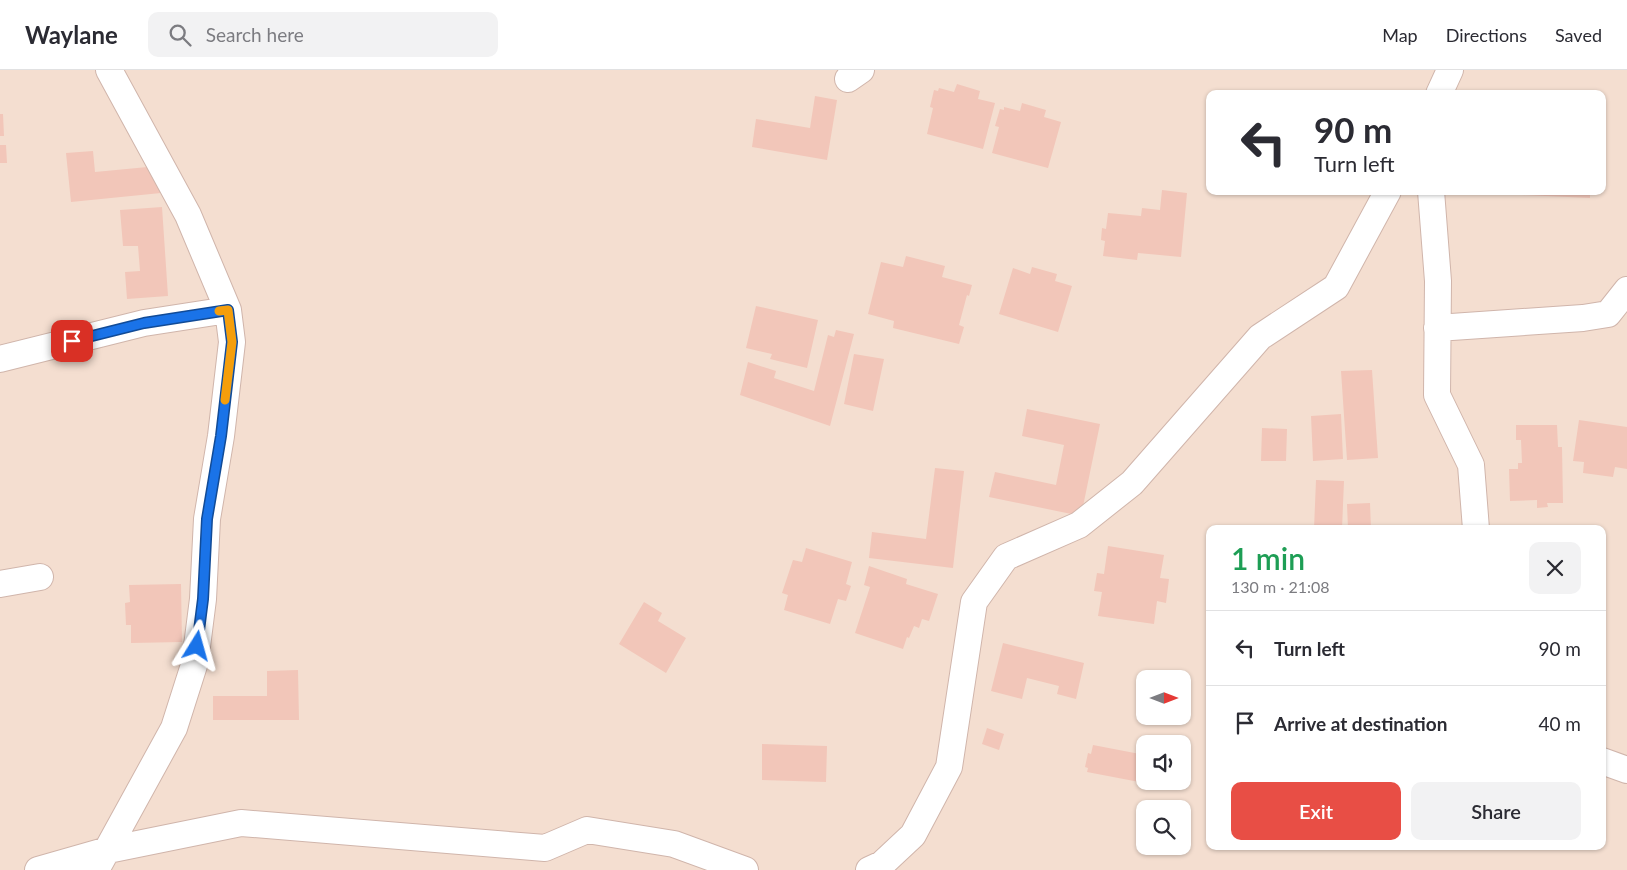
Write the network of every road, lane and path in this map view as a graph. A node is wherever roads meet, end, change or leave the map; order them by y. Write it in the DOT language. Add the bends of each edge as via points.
graph roads {
  1 [pos="109,70"];
  2 [pos="1450,70"];
  3 [pos="1441,90"];
  4 [pos="1386,195"];
  5 [pos="1431,195"];
  6 [pos="1627,290"];
  7 [pos="228,310"];
  8 [pos="1437,328"];
  9 [pos="0,359"];
  10 [pos="1476,525"];
  11 [pos="40,577"];
  12 [pos="0,584"];
  13 [pos="1606,762"];
  14 [pos="1627,770"];
  15 [pos="545,859"];
  16 [pos="102,860"];
  17 [pos="38,870"];
  18 [pos="745,870"];
  19 [pos="869,870"];
  1 -- 7 [label="street" via="188,214"];
  2 -- 3 [label="street"];
  4 -- 19 [label="street" via="1336,286 1260,337 1132,483 1079,525 1006,557 974,602 949,767 913,834 882,864"];
  5 -- 8 [label="street" via="1438,281"];
  6 -- 8 [label="street" via="1608,314"];
  7 -- 9 [label="street" via="144,323"];
  7 -- 16 [label="street" via="232,342 207,519 203,599 195,662 174,728"];
  8 -- 10 [label="street" via="1437,395 1471,465"];
  11 -- 12 [label="street"];
  13 -- 14 [label="street"];
  15 -- 16 [label="street" via="241,823"];
  15 -- 18 [label="street" via="587,830 674,844"];
  16 -- 17 [label="street"];
}
